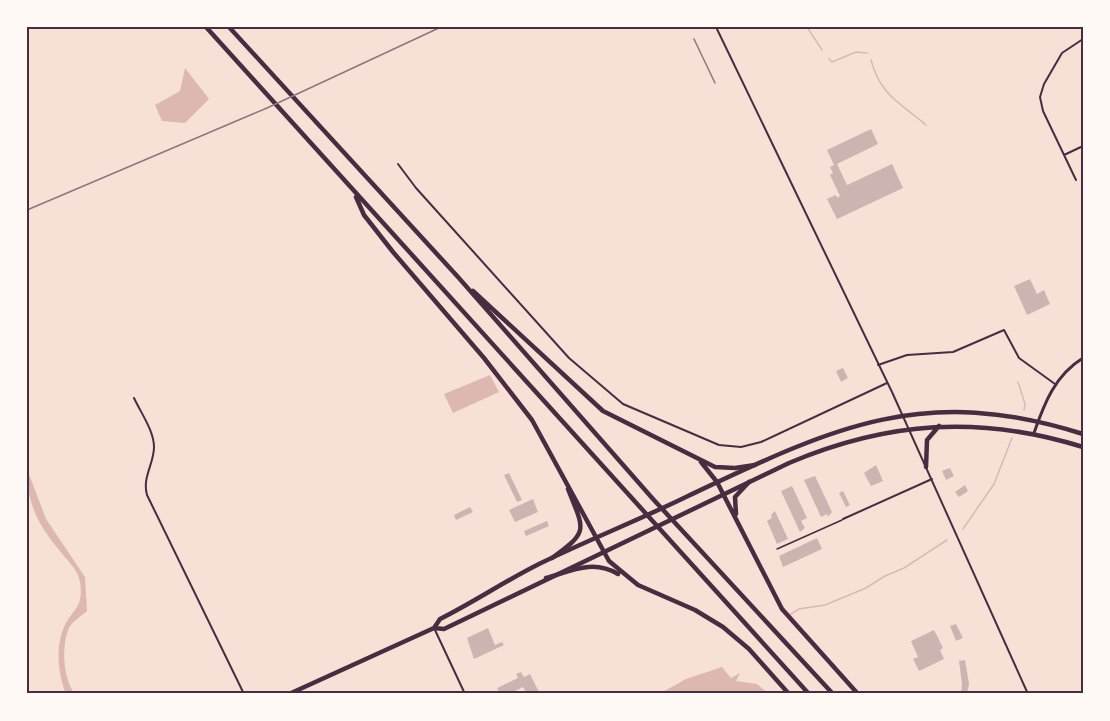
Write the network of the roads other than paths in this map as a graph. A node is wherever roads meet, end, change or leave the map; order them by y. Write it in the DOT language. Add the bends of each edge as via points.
graph roads {
  1 [pos="206,27"];
  2 [pos="229,27"];
  3 [pos="716,27"];
  4 [pos="1083,39"];
  5 [pos="1083,146"];
  6 [pos="1064,155"];
  7 [pos="398,164"];
  8 [pos="1076,180"];
  9 [pos="354,192"];
  10 [pos="458,277"];
  11 [pos="1083,358"];
  12 [pos="878,366"];
  13 [pos="887,383"];
  14 [pos="1055,384"];
  15 [pos="134,398"];
  16 [pos="902,415"];
  17 [pos="1038,422"];
  18 [pos="939,426"];
  19 [pos="908,428"];
  20 [pos="1034,433"];
  21 [pos="1083,434"];
  22 [pos="1083,447"];
  23 [pos="694,456"];
  24 [pos="755,465"];
  25 [pos="926,467"];
  26 [pos="560,470"];
  27 [pos="932,479"];
  28 [pos="749,482"];
  29 [pos="717,483"];
  30 [pos="723,495"];
  31 [pos="843,519"];
  32 [pos="737,520"];
  33 [pos="596,539"];
  34 [pos="777,549"];
  35 [pos="603,551"];
  36 [pos="552,558"];
  37 [pos="546,578"];
  38 [pos="628,578"];
  39 [pos="434,628"];
  40 [pos="244,694"];
  41 [pos="289,694"];
  42 [pos="465,694"];
  43 [pos="789,694"];
  44 [pos="809,694"];
  45 [pos="833,694"];
  46 [pos="858,694"];
  47 [pos="1028,694"];
  1 -- 9 [label="main road"];
  2 -- 10 [label="main road"];
  3 -- 12 [label="street"];
  4 -- 6 [label="street" via="1064,50 1041,91 1041,106"];
  5 -- 6 [label="street"];
  6 -- 8 [label="street"];
  7 -- 13 [label="street" via="569,358 629,407 719,444 741,447 761,442"];
  9 -- 26 [label="main road" via="364,215 516,398"];
  9 -- 44 [label="main road"];
  10 -- 23 [label="main road" via="603,411"];
  10 -- 45 [label="main road" via="653,499"];
  11 -- 14 [label="street"];
  12 -- 13 [label="street"];
  12 -- 14 [label="street" via="903,356 954,352 1004,330 1019,358"];
  13 -- 16 [label="street"];
  14 -- 17 [label="street"];
  15 -- 40 [label="street" via="154,443 145,481 147,495"];
  16 -- 17 [label="main road" via="986,412"];
  16 -- 19 [label="street"];
  16 -- 24 [label="main road" via="837,430"];
  17 -- 20 [label="street"];
  17 -- 21 [label="main road"];
  18 -- 19 [label="main road"];
  18 -- 20 [label="main road"];
  18 -- 25 [label="main road" via="927,440"];
  19 -- 25 [label="street"];
  19 -- 28 [label="main road" via="829,447"];
  20 -- 22 [label="main road"];
  23 -- 24 [label="main road" via="724,469"];
  23 -- 29 [label="main road"];
  24 -- 29 [label="main road"];
  25 -- 27 [label="street"];
  26 -- 33 [label="main road"];
  26 -- 36 [label="main road" via="581,526 576,540"];
  27 -- 31 [label="street"];
  27 -- 47 [label="street"];
  28 -- 30 [label="main road"];
  28 -- 32 [label="main road" via="735,497"];
  29 -- 30 [label="main road"];
  29 -- 33 [label="main road"];
  30 -- 32 [label="main road"];
  30 -- 35 [label="main road"];
  31 -- 34 [label="lane"];
  32 -- 46 [label="main road" via="782,609"];
  33 -- 35 [label="main road"];
  33 -- 36 [label="main road"];
  35 -- 37 [label="main road"];
  35 -- 38 [label="main road"];
  36 -- 39 [label="main road" via="440,619"];
  37 -- 38 [label="main road" via="594,566"];
  37 -- 39 [label="main road" via="444,629"];
  38 -- 43 [label="main road" via="723,627 749,649"];
  39 -- 41 [label="main road"];
  39 -- 42 [label="street"];
}
